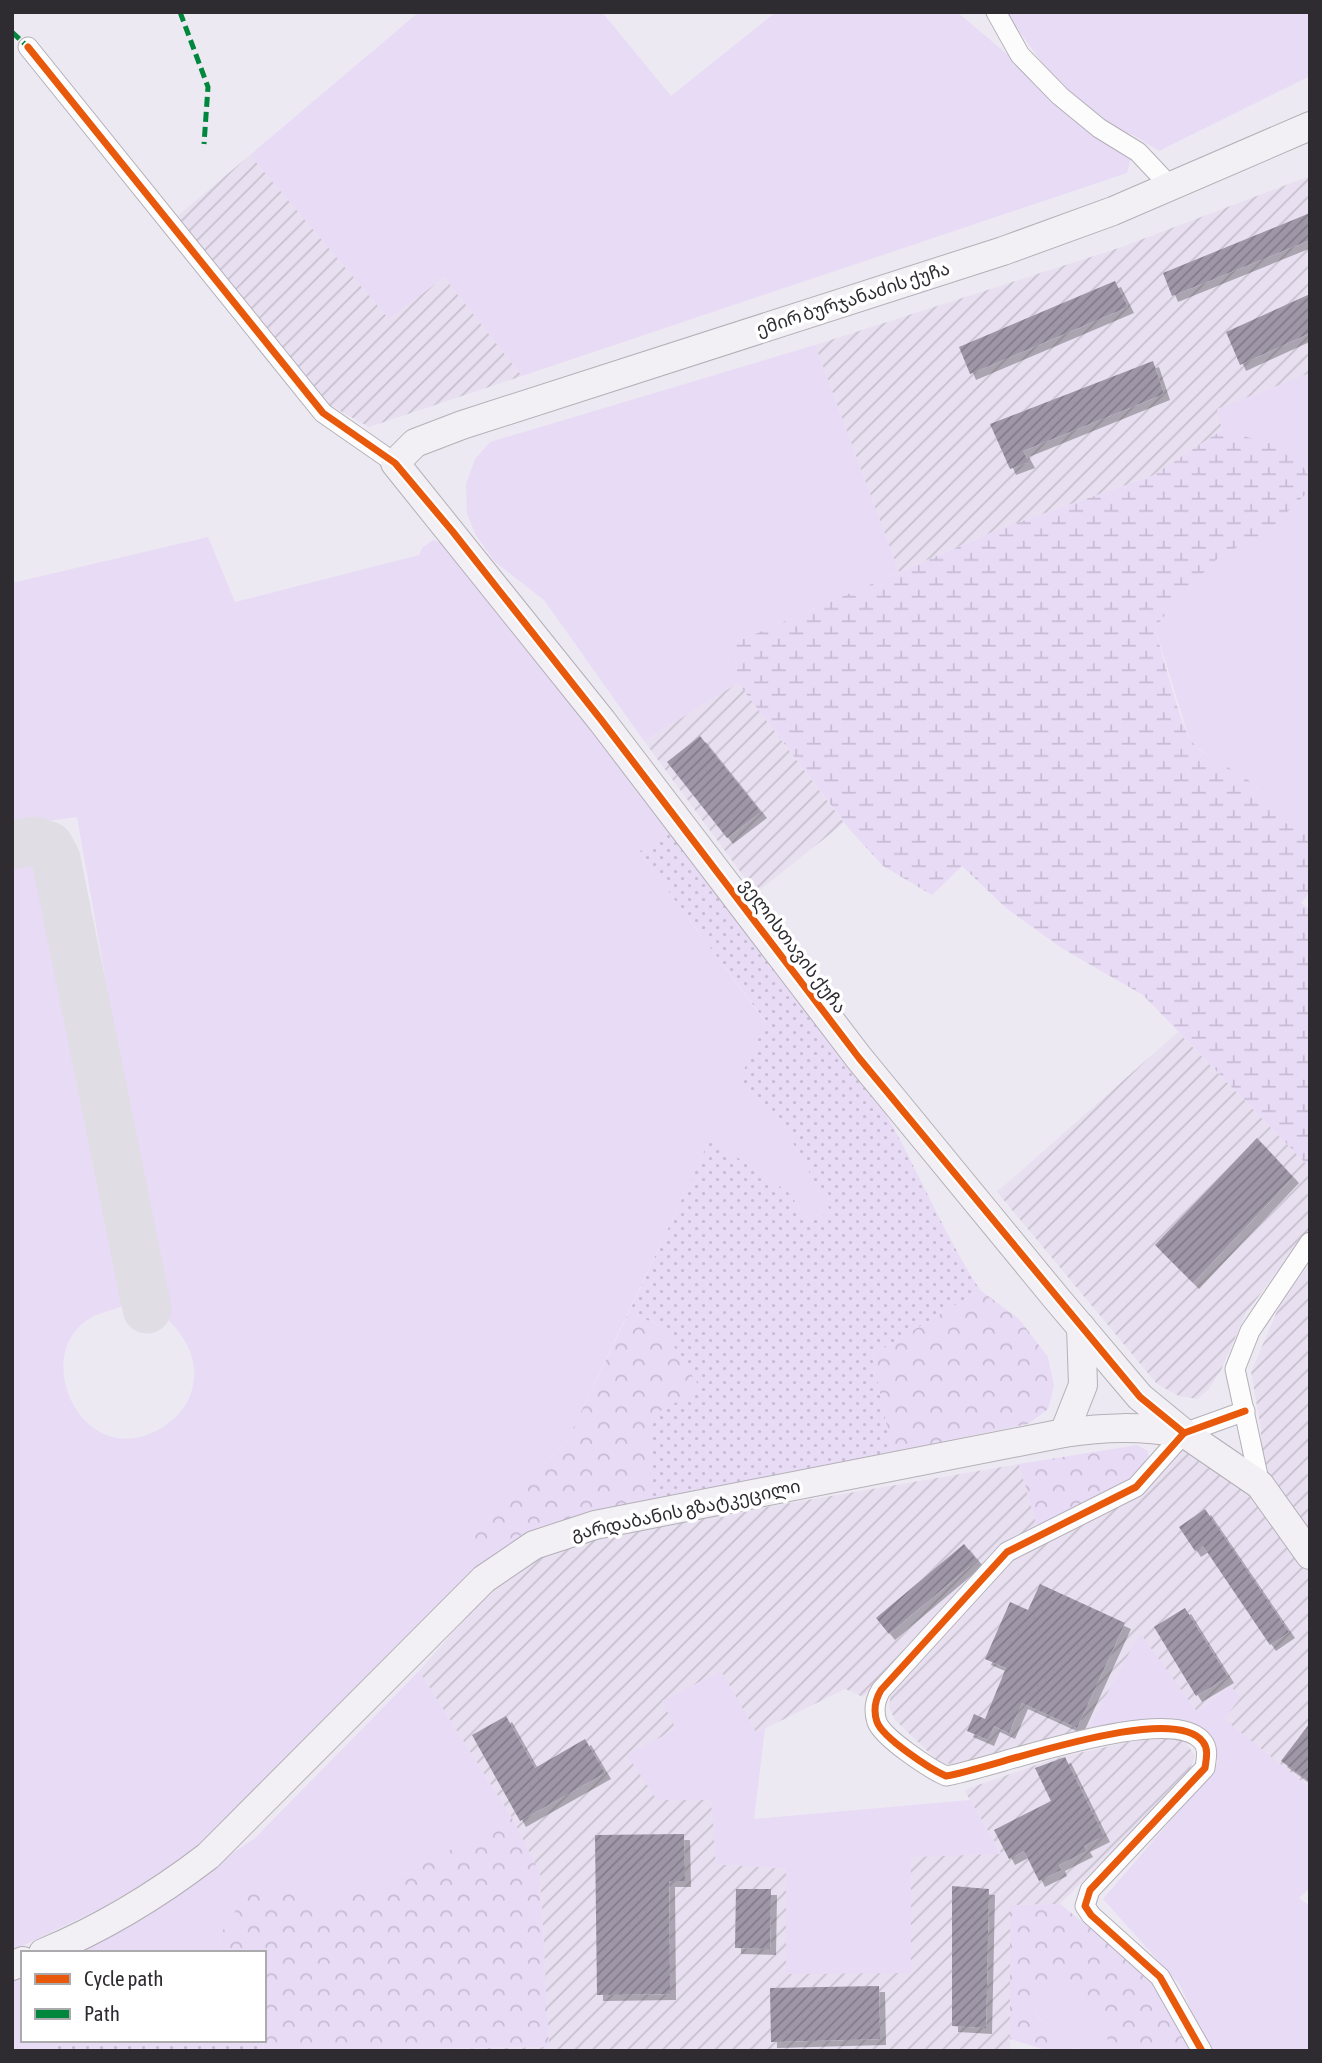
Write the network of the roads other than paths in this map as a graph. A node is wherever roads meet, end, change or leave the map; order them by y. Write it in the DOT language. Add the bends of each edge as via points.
graph roads {
  1 [pos="996,12"];
  2 [pos="28,47"];
  3 [pos="1310,125"];
  4 [pos="1170,186"];
  5 [pos="395,463"];
  6 [pos="1310,1242"];
  7 [pos="1081,1327"];
  8 [pos="1245,1411"];
  9 [pos="1064,1433"];
  10 [pos="1184,1433"];
  11 [pos="1260,1485"];
  12 [pos="1310,1555"];
  13 [pos="48,1951"];
  14 [pos="1202,2051"];
  1 -- 4 [label="street" via="1020,55 1060,96 1138,152"];
  2 -- 5 [label="street" via="323,412"];
  3 -- 4 [label="street, ემირ ბურჯანაძის ქუჩა"];
  4 -- 5 [label="street, ემირ ბურჯანაძის ქუჩა" via="1003,251 462,425 415,443"];
  5 -- 7 [label="street, ველისთავის ქუჩა" via="602,721 859,1058"];
  6 -- 8 [label="street" via="1250,1331 1235,1369"];
  7 -- 9 [label="street" via="1083,1385"];
  7 -- 10 [label="street, ველისთავის ქუჩა" via="1140,1397"];
  8 -- 10 [label="street"];
  8 -- 11 [label="street"];
  9 -- 10 [label="street, გარდაბანის გზატკეცილი" via="1113,1426"];
  9 -- 13 [label="street, გარდაბანის გზატკეცილი" via="595,1525 534,1545 484,1578 208,1856 158,1895"];
  10 -- 11 [label="street, ველისთავის ქუჩა"];
  10 -- 14 [label="street" via="1136,1487 1007,1552 881,1690 874,1710 883,1731 946,1776 1059,1743 1141,1731 1178,1730 1204,1743 1205,1768 1090,1890 1085,1906 1160,1977"];
  11 -- 12 [label="street"];
}
